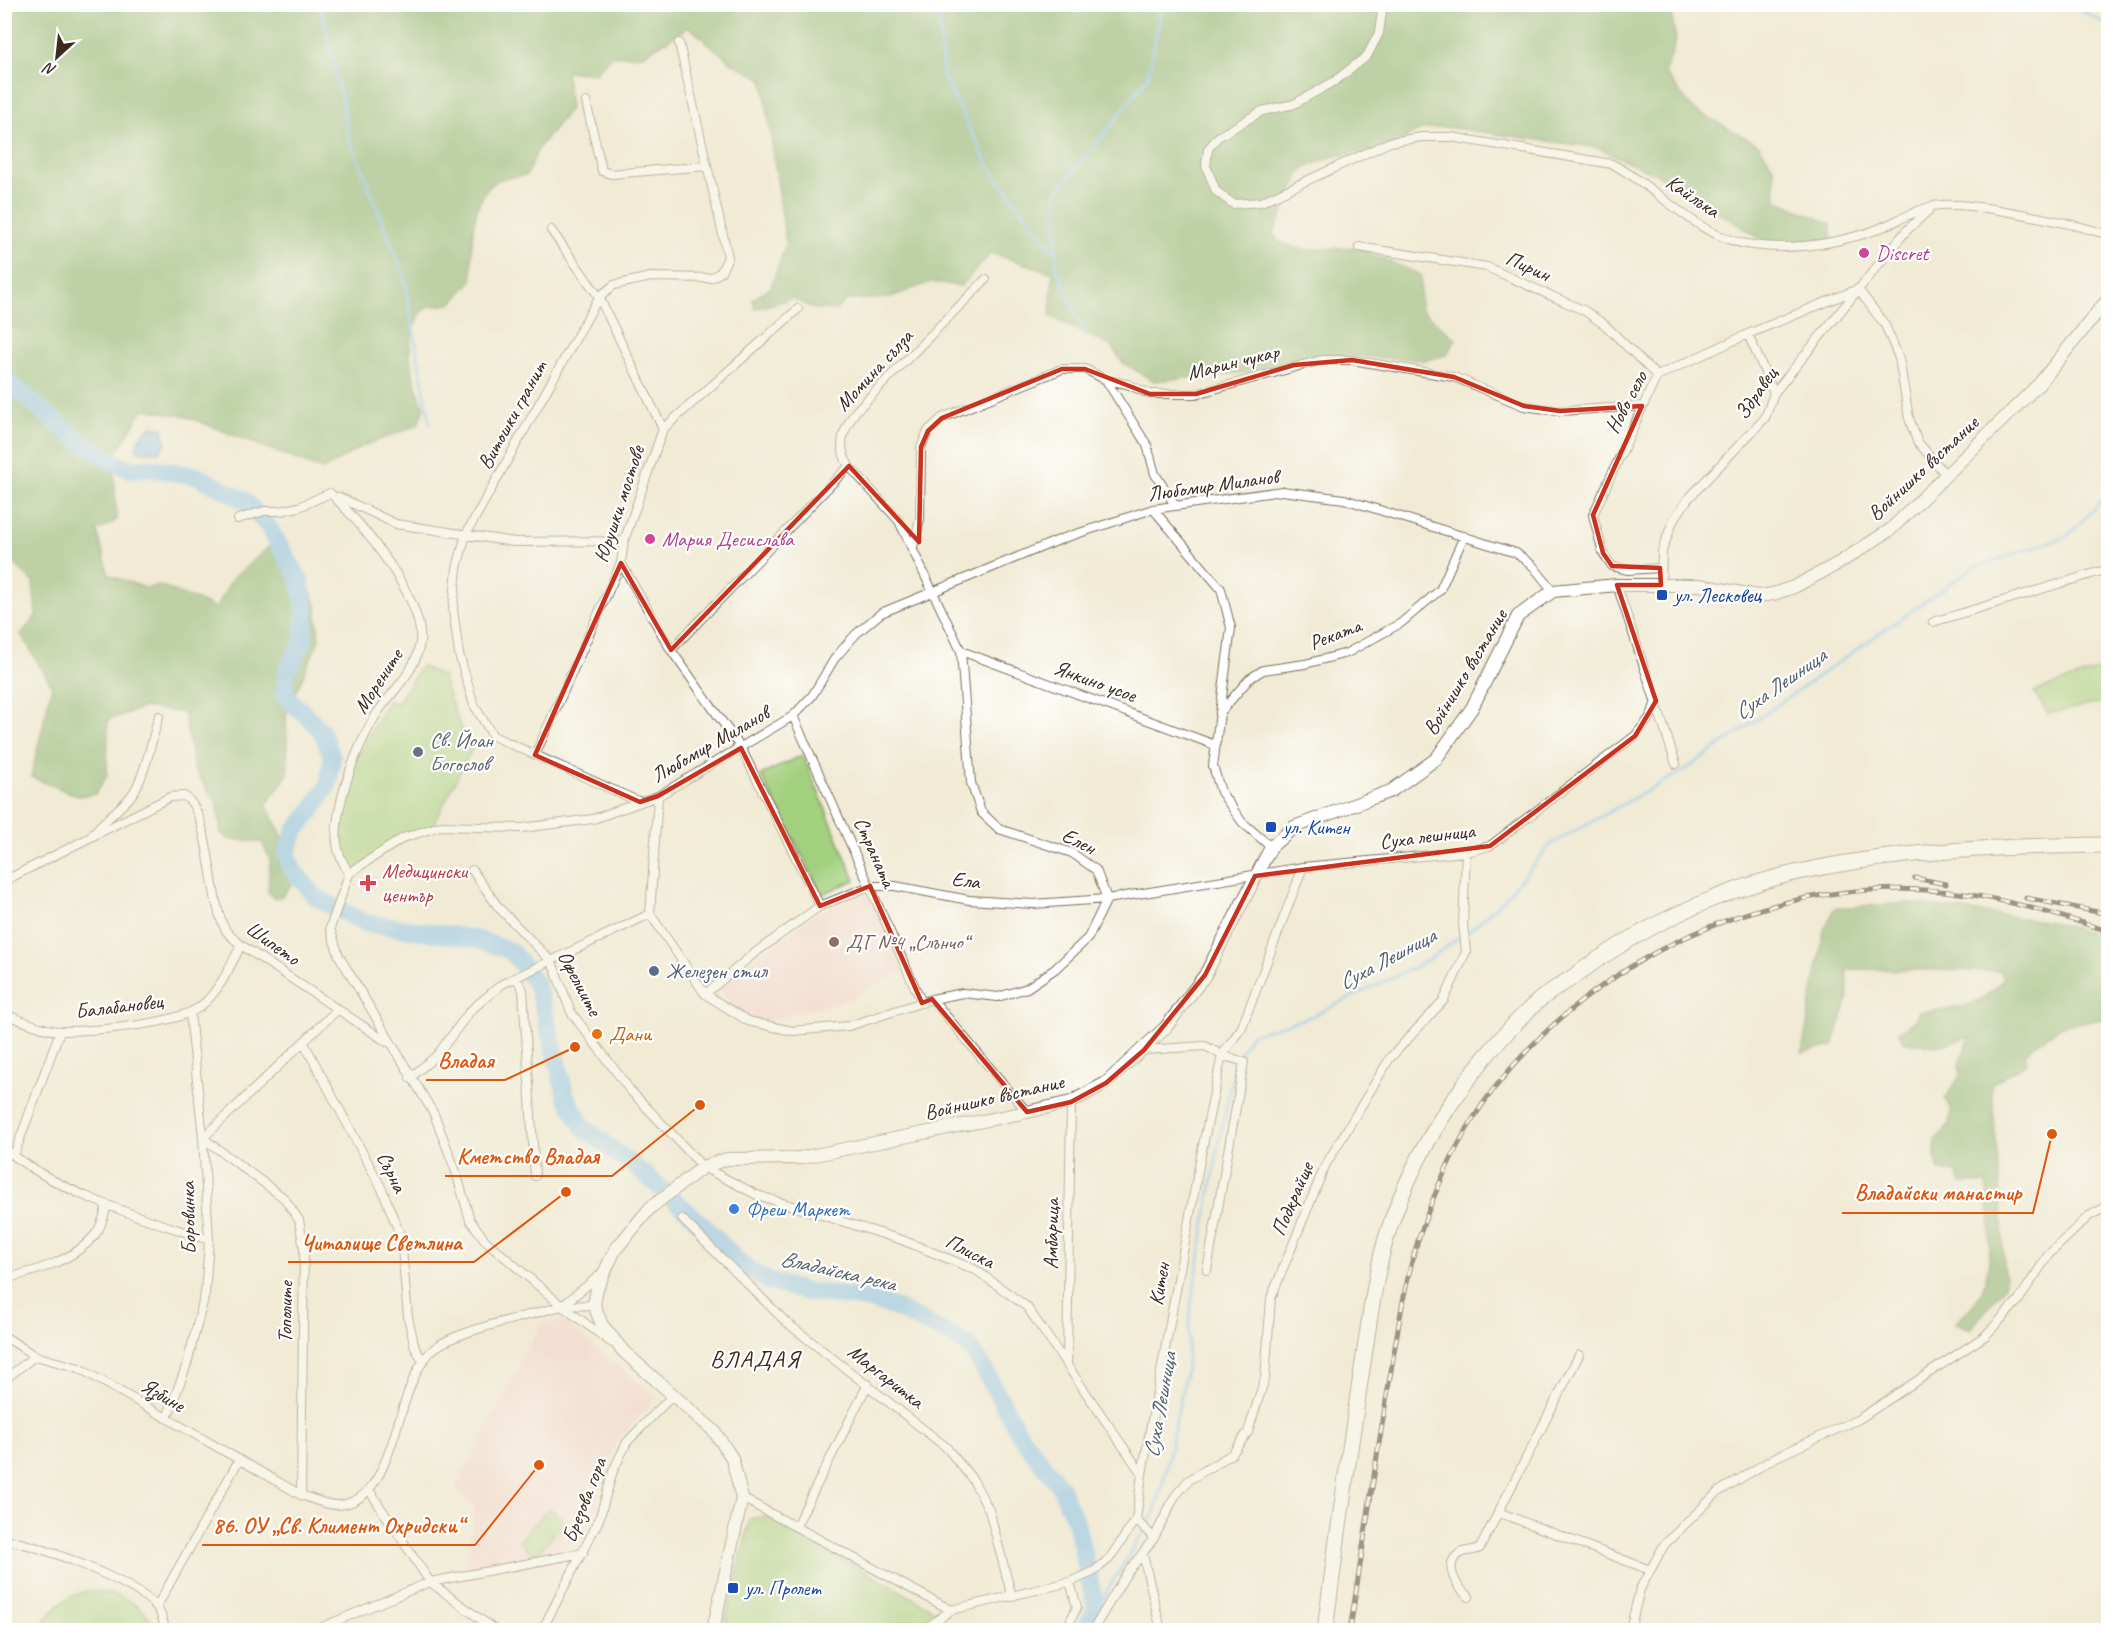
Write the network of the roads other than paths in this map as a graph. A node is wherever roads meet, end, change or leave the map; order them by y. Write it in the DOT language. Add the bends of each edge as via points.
graph roads {
  1 [pos="1383,4"];
  2 [pos="679,43"];
  3 [pos="586,102"];
  4 [pos="707,166"];
  5 [pos="1934,206"];
  6 [pos="551,230"];
  7 [pos="2109,235"];
  8 [pos="1359,247"];
  9 [pos="986,279"];
  10 [pos="1858,289"];
  11 [pos="599,297"];
  12 [pos="2109,299"];
  13 [pos="798,309"];
  14 [pos="1748,334"];
  15 [pos="1657,376"];
  16 [pos="1106,380"];
  17 [pos="1774,393"];
  18 [pos="1642,406"];
  19 [pos="663,429"];
  20 [pos="849,466"];
  21 [pos="1946,475"];
  22 [pos="330,493"];
  23 [pos="1174,505"];
  24 [pos="1153,509"];
  25 [pos="238,519"];
  26 [pos="466,534"];
  27 [pos="1464,536"];
  28 [pos="624,541"];
  29 [pos="913,548"];
  30 [pos="621,563"];
  31 [pos="1660,568"];
  32 [pos="2109,569"];
  33 [pos="1617,585"];
  34 [pos="1660,585"];
  35 [pos="1553,591"];
  36 [pos="934,593"];
  37 [pos="1933,622"];
  38 [pos="671,650"];
  39 [pos="961,651"];
  40 [pos="1656,701"];
  41 [pos="1220,713"];
  42 [pos="159,716"];
  43 [pos="793,716"];
  44 [pos="1215,746"];
  45 [pos="741,748"];
  46 [pos="535,754"];
  47 [pos="1676,764"];
  48 [pos="658,796"];
  49 [pos="640,802"];
  50 [pos="89,838"];
  51 [pos="2109,845"];
  52 [pos="1271,847"];
  53 [pos="1466,852"];
  54 [pos="1303,867"];
  55 [pos="472,870"];
  56 [pos="349,874"];
  57 [pos="1255,876"];
  58 [pos="4,881"];
  59 [pos="870,886"];
  60 [pos="1107,899"];
  61 [pos="820,906"];
  62 [pos="650,914"];
  63 [pos="241,945"];
  64 [pos="552,962"];
  65 [pos="516,977"];
  66 [pos="705,994"];
  67 [pos="932,999"];
  68 [pos="922,1003"];
  69 [pos="338,1009"];
  70 [pos="190,1013"];
  71 [pos="4,1014"];
  72 [pos="60,1031"];
  73 [pos="304,1042"];
  74 [pos="390,1044"];
  75 [pos="1144,1050"];
  76 [pos="1222,1055"];
  77 [pos="410,1078"];
  78 [pos="1071,1102"];
  79 [pos="1027,1112"];
  80 [pos="203,1138"];
  81 [pos="4,1148"];
  82 [pos="14,1155"];
  83 [pos="703,1167"];
  84 [pos="535,1176"];
  85 [pos="108,1206"];
  86 [pos="2109,1206"];
  87 [pos="682,1219"];
  88 [pos="209,1240"];
  89 [pos="1207,1270"];
  90 [pos="604,1272"];
  91 [pos="4,1279"];
  92 [pos="594,1305"];
  93 [pos="562,1306"];
  94 [pos="4,1336"];
  95 [pos="624,1352"];
  96 [pos="1578,1355"];
  97 [pos="35,1356"];
  98 [pos="423,1361"];
  99 [pos="1067,1366"];
  100 [pos="4,1380"];
  101 [pos="868,1384"];
  102 [pos="674,1394"];
  103 [pos="167,1418"];
  104 [pos="239,1460"];
  105 [pos="1142,1474"];
  106 [pos="369,1490"];
  107 [pos="301,1495"];
  108 [pos="742,1498"];
  109 [pos="1498,1512"];
  110 [pos="1138,1521"];
  111 [pos="796,1526"];
  112 [pos="1151,1535"];
  113 [pos="4,1540"];
  114 [pos="583,1553"];
  115 [pos="1143,1555"];
  116 [pos="1650,1570"];
  117 [pos="1072,1581"];
  118 [pos="430,1582"];
  119 [pos="1012,1597"];
  120 [pos="1469,1597"];
  121 [pos="157,1606"];
  122 [pos="951,1610"];
  123 [pos="166,1630"];
  124 [pos="315,1630"];
  125 [pos="495,1630"];
  126 [pos="542,1630"];
  127 [pos="712,1630"];
  128 [pos="924,1630"];
  129 [pos="1066,1630"];
  130 [pos="1093,1630"];
  131 [pos="1161,1630"];
  132 [pos="1325,1630"];
  133 [pos="1630,1630"];
  1 -- 5 [label="street, Кайлъка" via="1379,33 1367,56 1335,81 1294,104 1262,111 1218,137 1208,149 1206,166 1216,191 1233,204 1261,202 1390,142 1451,136 1612,164 1631,173 1705,229 1751,245 1812,246 1869,232"];
  2 -- 4 [label="street"];
  3 -- 4 [label="street" via="602,171 611,174"];
  4 -- 11 [label="street" via="728,257 721,273 711,278 651,277 614,285"];
  5 -- 7 [label="street, Кайлъка" via="1965,206 2080,226"];
  5 -- 10 [label="street, Здравец" via="1906,231"];
  6 -- 11 [label="street"];
  8 -- 15 [label="street, Пирин" via="1487,267 1585,311 1605,325"];
  9 -- 20 [label="street, Момина сълза" via="856,411 844,429 842,441 842,455"];
  10 -- 14 [label="street, Ново село"];
  10 -- 17 [label="street, Здравец"];
  10 -- 21 [label="street" via="1885,325 1899,358 1917,441"];
  11 -- 19 [label="street"];
  11 -- 26 [label="street, Витошки гранит"];
  12 -- 21 [label="street, Войнишко въстание" via="2039,384"];
  13 -- 19 [label="street, Юрушки мостове"];
  14 -- 15 [label="street, Ново село"];
  14 -- 17 [label="street"];
  15 -- 18 [label="street, Ново село"];
  16 -- 18 [label="street, Марин чукар" via="1150,394 1196,394 1294,365 1352,360 1454,377 1524,406 1560,411"];
  16 -- 23 [label="street" via="1147,445 1155,474"];
  16 -- 29 [label="street, Марин чукар" via="1085,369 1062,369 942,418 928,431 921,447 920,519"];
  17 -- 31 [label="street, Здравец" via="1766,418 1672,521"];
  18 -- 31 [label="street, Ново село" via="1593,516 1603,553 1612,566 1627,570"];
  19 -- 28 [label="street, Юрушки мостове"];
  20 -- 29 [label="street, Елен" via="899,520"];
  20 -- 38 [label="street"];
  21 -- 34 [label="street, Войнишко въстание" via="1890,530 1839,563 1784,591 1758,596 1700,585"];
  22 -- 25 [label="street" via="299,507"];
  22 -- 26 [label="street" via="396,524"];
  22 -- 56 [label="street, Морените" via="390,561 413,610 420,639 417,659 377,714 348,773 336,831 339,853"];
  23 -- 24 [label="street, Любомир Миланов"];
  23 -- 27 [label="street, Любомир Миланов" via="1282,491 1344,499"];
  24 -- 36 [label="street, Любомир Миланов" via="1064,538"];
  24 -- 41 [label="street" via="1221,589 1231,628"];
  26 -- 28 [label="street" via="514,542"];
  26 -- 46 [label="street, Витошки гранит" via="457,568 453,609 459,654 474,705 493,736"];
  27 -- 35 [label="street, Любомир Миланов" via="1516,553 1533,566"];
  27 -- 41 [label="street, Реката" via="1440,590 1401,623 1347,653 1263,670 1249,679"];
  28 -- 30 [label="street, Юрушки мостове"];
  29 -- 36 [label="street, Елен"];
  30 -- 38 [label="street"];
  30 -- 46 [label="street, Юрушки мостове"];
  31 -- 34 [label="street, Здравец"];
  32 -- 37 [label="street"];
  33 -- 34 [label="street, Войнишко въстание"];
  33 -- 35 [label="street, Войнишко въстание"];
  33 -- 40 [label="street"];
  35 -- 52 [label="street, Войнишко въстание" via="1518,616 1472,708 1436,759 1391,791 1294,827"];
  36 -- 39 [label="street, Елен"];
  36 -- 43 [label="street, Любомир Миланов" via="881,613 856,634"];
  38 -- 45 [label="street"];
  39 -- 44 [label="street, Янкино усое"];
  39 -- 60 [label="street, Елен" via="971,783 981,812 999,830 1072,853 1096,870"];
  40 -- 47 [label="street"];
  40 -- 53 [label="street, Суха лешница" via="1651,717 1635,736 1490,846"];
  41 -- 44 [label="street"];
  42 -- 50 [label="street" via="138,784"];
  43 -- 45 [label="street, Любомир Миланов"];
  43 -- 59 [label="street, Страната"];
  44 -- 52 [label="street" via="1213,766 1221,792 1242,822"];
  45 -- 48 [label="street, Любомир Миланов"];
  45 -- 61 [label="street"];
  46 -- 49 [label="street, Витошки гранит"];
  48 -- 49 [label="street, Любомир Миланов"];
  48 -- 62 [label="street"];
  49 -- 56 [label="street, Любомир Миланов" via="593,819 522,828 440,826 403,838"];
  50 -- 58 [label="street"];
  50 -- 63 [label="street, Шипето" via="170,797 184,796 198,811 217,911 225,931"];
  51 -- 132 [label="highway" via="1890,856 1810,869 1720,896 1662,921 1595,960 1537,1002 1488,1055 1454,1100 1418,1160 1389,1230 1369,1324"];
  52 -- 57 [label="street, Войнишко въстание"];
  53 -- 54 [label="street, Суха лешница"];
  53 -- 112 [label="street, Подкрайще" via="1466,952 1444,1000 1390,1058 1324,1167 1271,1298 1265,1378 1248,1432 1232,1454 1189,1480"];
  54 -- 57 [label="street, Суха лешница"];
  54 -- 76 [label="street, Китен" via="1242,1027"];
  55 -- 64 [label="street, Офелиите" via="499,908"];
  56 -- 74 [label="street" via="330,928 339,956"];
  57 -- 60 [label="street, Ела"];
  57 -- 75 [label="street, Войнишко въстание" via="1205,975"];
  59 -- 60 [label="street, Ела" via="895,886 969,900 1033,904"];
  59 -- 61 [label="street, Ела"];
  59 -- 68 [label="street, Страната"];
  60 -- 67 [label="street" via="1088,938 1055,969 1027,988 998,997 963,993"];
  61 -- 66 [label="street, Ела"];
  62 -- 64 [label="street"];
  62 -- 66 [label="street"];
  63 -- 69 [label="street, Шипето"];
  63 -- 70 [label="street, Балабановец" via="219,988"];
  64 -- 65 [label="street"];
  64 -- 83 [label="street, Офелиите" via="571,1012 630,1090"];
  65 -- 77 [label="street" via="471,1010 437,1055"];
  65 -- 84 [label="street" via="523,990"];
  66 -- 68 [label="street" via="748,1021 792,1031 849,1026"];
  67 -- 68 [label="street"];
  67 -- 79 [label="street"];
  69 -- 73 [label="street"];
  69 -- 74 [label="street, Шипето"];
  70 -- 72 [label="street, Балабановец" via="160,1022"];
  70 -- 80 [label="street, Боровинка"];
  71 -- 72 [label="street, Балабановец"];
  72 -- 82 [label="street"];
  73 -- 80 [label="street"];
  73 -- 98 [label="street, Сърна" via="382,1189 401,1237 408,1317 415,1348"];
  74 -- 77 [label="street"];
  75 -- 76 [label="street" via="1206,1046"];
  75 -- 78 [label="street, Войнишко въстание" via="1106,1083"];
  76 -- 89 [label="street" via="1244,1062"];
  76 -- 105 [label="street, Китен"];
  77 -- 93 [label="street" via="434,1114 470,1220 486,1240"];
  78 -- 79 [label="street, Войнишко въстание"];
  78 -- 99 [label="street, Амбарица"];
  79 -- 83 [label="street, Войнишко въстание" via="800,1158 727,1159"];
  80 -- 88 [label="street, Боровинка"];
  80 -- 107 [label="street, Тополите" via="284,1198 299,1220 304,1250"];
  81 -- 82 [label="street"];
  82 -- 85 [label="street" via="52,1181"];
  83 -- 90 [label="street, Войнишко въстание" via="650,1208 615,1250"];
  83 -- 99 [label="street, Плиска" via="757,1196 902,1240 976,1270 1027,1307"];
  85 -- 88 [label="street"];
  85 -- 91 [label="street" via="97,1232 78,1251"];
  86 -- 116 [label="street" via="2089,1216 2049,1254 2018,1301 1985,1336 1859,1419 1776,1457 1718,1492 1664,1545"];
  87 -- 101 [label="street, Маргаритка" via="786,1322"];
  88 -- 103 [label="street, Боровинка" via="205,1294 187,1364"];
  90 -- 92 [label="street"];
  90 -- 93 [label="street"];
  92 -- 93 [label="street"];
  92 -- 95 [label="street" via="602,1325"];
  93 -- 95 [label="street"];
  93 -- 98 [label="street" via="454,1338 436,1347"];
  94 -- 97 [label="street, Язбине"];
  95 -- 102 [label="street"];
  96 -- 109 [label="street"];
  97 -- 100 [label="street"];
  97 -- 103 [label="street, Язбине" via="79,1368"];
  98 -- 106 [label="street" via="408,1388 386,1461"];
  99 -- 105 [label="street, Плиска"];
  101 -- 111 [label="street"];
  101 -- 119 [label="street, Маргаритка" via="946,1447 973,1480 989,1510"];
  102 -- 108 [label="street" via="714,1431 732,1458"];
  102 -- 114 [label="street, Брезова гора" via="627,1442 613,1471 600,1520"];
  103 -- 104 [label="street, Язбине"];
  104 -- 107 [label="street, Язбине"];
  104 -- 121 [label="street"];
  105 -- 110 [label="street, Китен"];
  106 -- 107 [label="street, Язбине" via="349,1503 334,1505"];
  106 -- 118 [label="street"];
  108 -- 111 [label="street"];
  108 -- 127 [label="street"];
  109 -- 116 [label="street"];
  109 -- 120 [label="street" via="1480,1548 1462,1553 1452,1568 1453,1580"];
  110 -- 112 [label="street"];
  110 -- 117 [label="street" via="1109,1559"];
  111 -- 122 [label="street"];
  112 -- 115 [label="street, Подкрайще"];
  113 -- 121 [label="street" via="61,1557 124,1583"];
  114 -- 118 [label="street"];
  114 -- 126 [label="street, Брезова гора"];
  115 -- 130 [label="street, Подкрайще" via="1125,1576"];
  115 -- 131 [label="street"];
  116 -- 133 [label="street" via="1640,1589"];
  117 -- 119 [label="street"];
  117 -- 129 [label="street" via="1077,1607"];
  118 -- 124 [label="street"];
  118 -- 125 [label="street"];
  119 -- 122 [label="street"];
  121 -- 123 [label="street"];
  122 -- 128 [label="street"];
}
